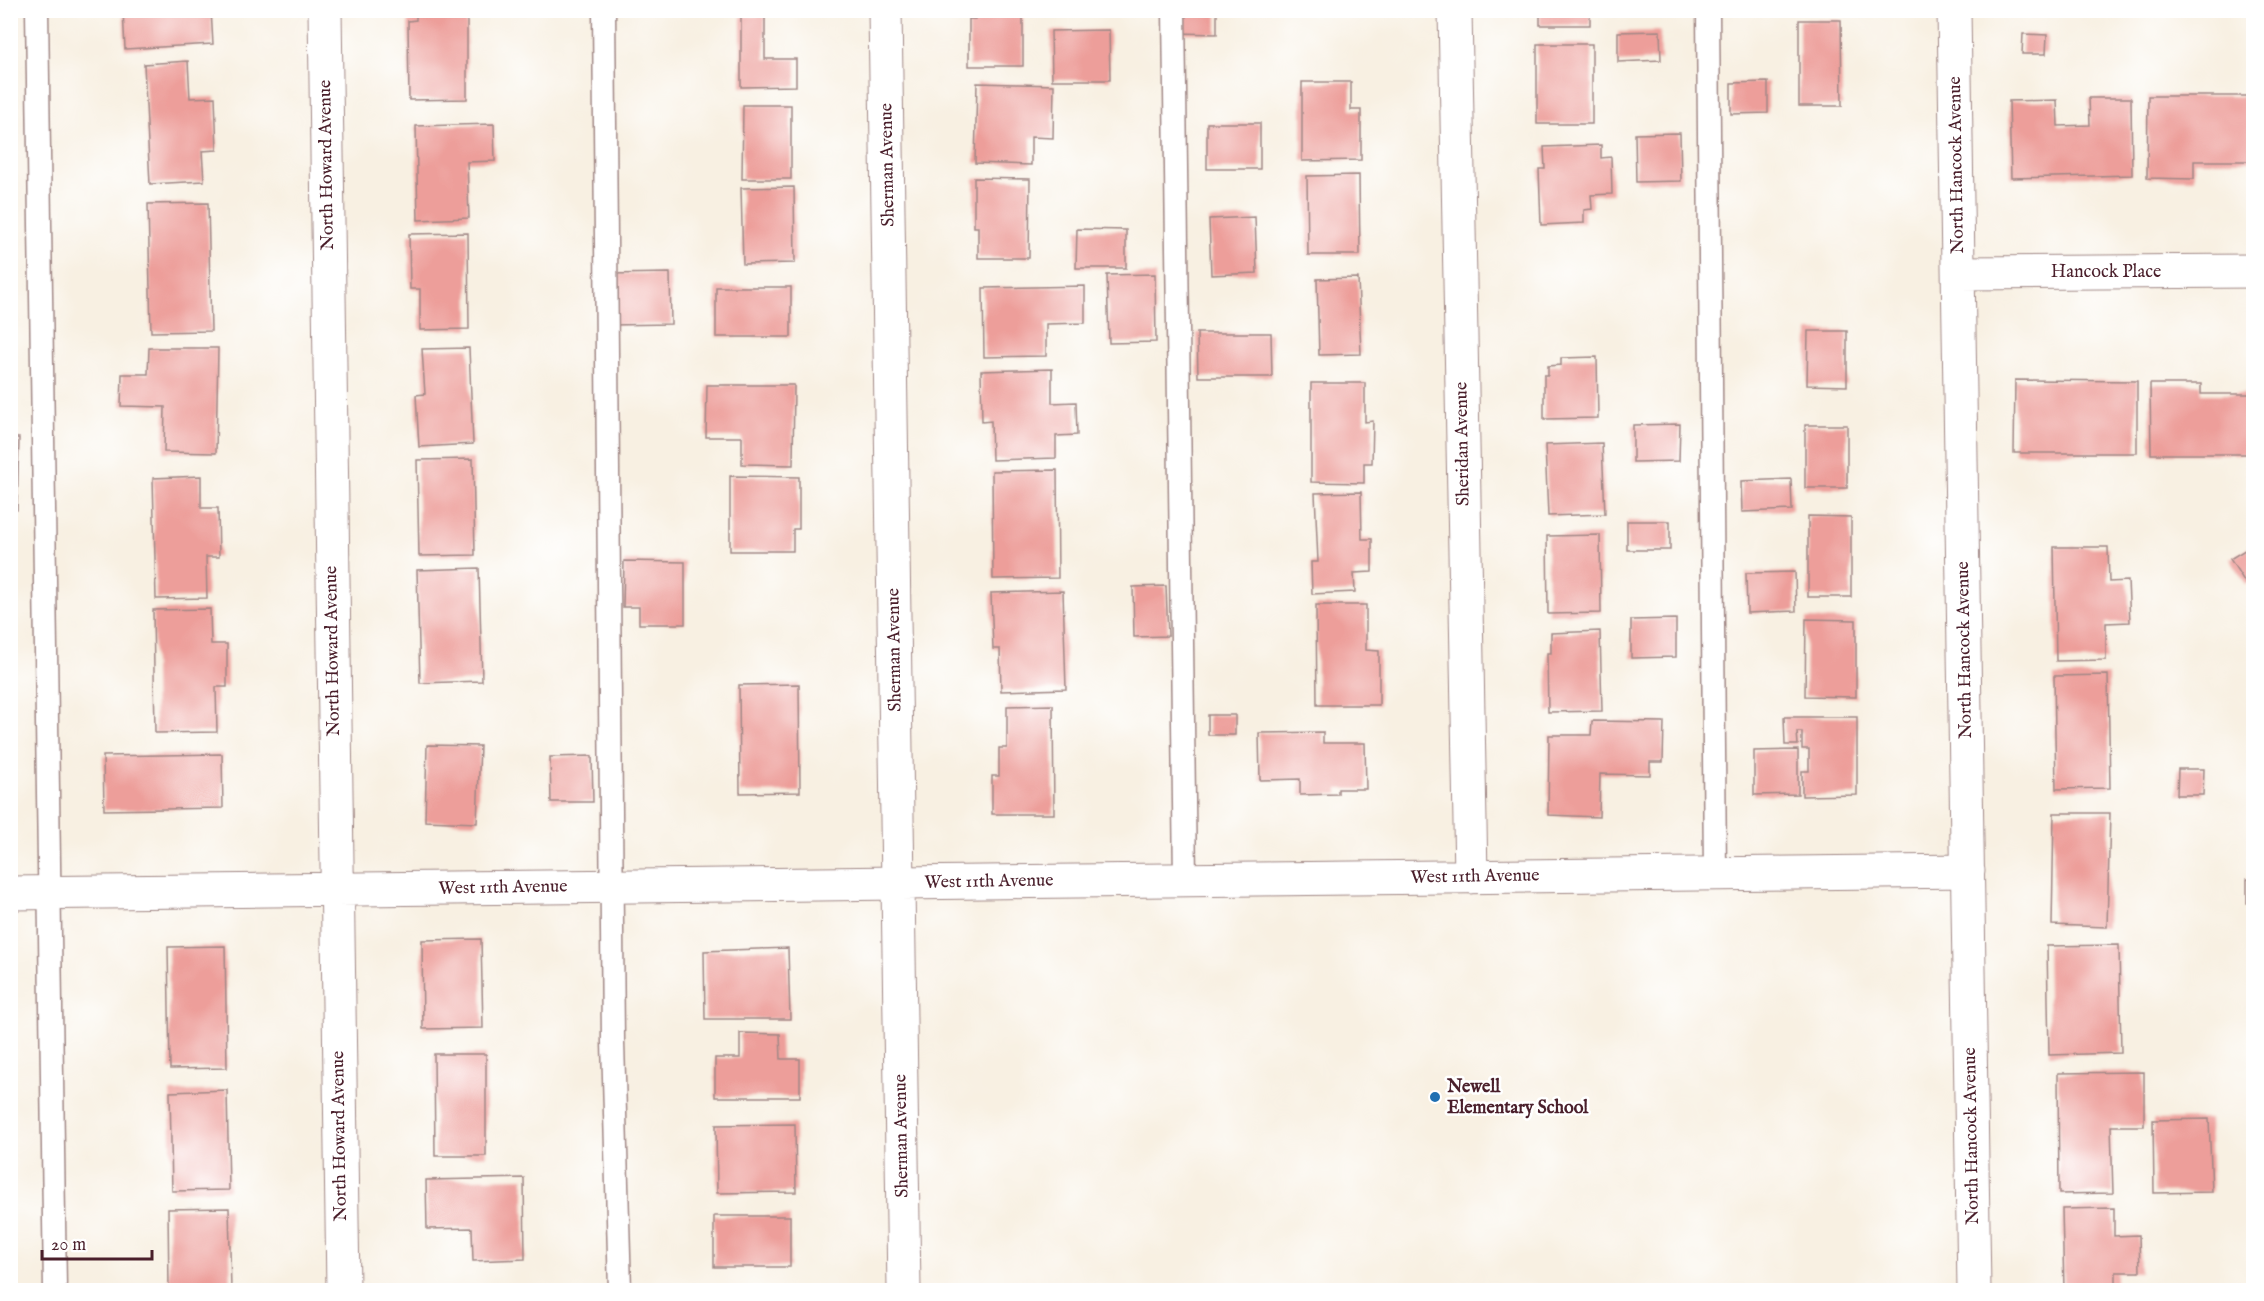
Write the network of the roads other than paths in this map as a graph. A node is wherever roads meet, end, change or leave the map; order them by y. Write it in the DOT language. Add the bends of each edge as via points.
graph roads {
  1 [pos="37,10"];
  2 [pos="325,10"];
  3 [pos="604,10"];
  4 [pos="885,10"];
  5 [pos="1174,10"];
  6 [pos="1455,10"];
  7 [pos="1708,10"];
  8 [pos="1954,10"];
  9 [pos="2253,271"];
  10 [pos="1959,273"];
  11 [pos="1968,871"];
  12 [pos="1715,874"];
  13 [pos="1471,877"];
  14 [pos="1185,880"];
  15 [pos="898,884"];
  16 [pos="611,887"];
  17 [pos="336,890"];
  18 [pos="10,893"];
  19 [pos="49,893"];
  20 [pos="55,1290"];
  21 [pos="343,1290"];
  22 [pos="620,1290"];
  23 [pos="904,1290"];
  24 [pos="1974,1290"];
  1 -- 19 [label="lane"];
  2 -- 17 [label="street, North Howard Avenue"];
  3 -- 16 [label="lane"];
  4 -- 15 [label="street, Sherman Avenue"];
  5 -- 14 [label="lane"];
  6 -- 13 [label="street, Sheridan Avenue"];
  7 -- 12 [label="lane"];
  8 -- 10 [label="street, North Hancock Avenue"];
  9 -- 10 [label="street, Hancock Place"];
  10 -- 11 [label="street, North Hancock Avenue"];
  11 -- 12 [label="street, West 11th Avenue"];
  11 -- 24 [label="street, North Hancock Avenue"];
  12 -- 13 [label="street, West 11th Avenue"];
  13 -- 14 [label="street, West 11th Avenue"];
  14 -- 15 [label="street, West 11th Avenue"];
  15 -- 16 [label="street, West 11th Avenue"];
  15 -- 23 [label="street, Sherman Avenue"];
  16 -- 17 [label="street, West 11th Avenue"];
  16 -- 22 [label="lane"];
  17 -- 19 [label="street, West 11th Avenue"];
  17 -- 21 [label="street, North Howard Avenue"];
  18 -- 19 [label="street, West 11th Avenue"];
  19 -- 20 [label="lane"];
}
